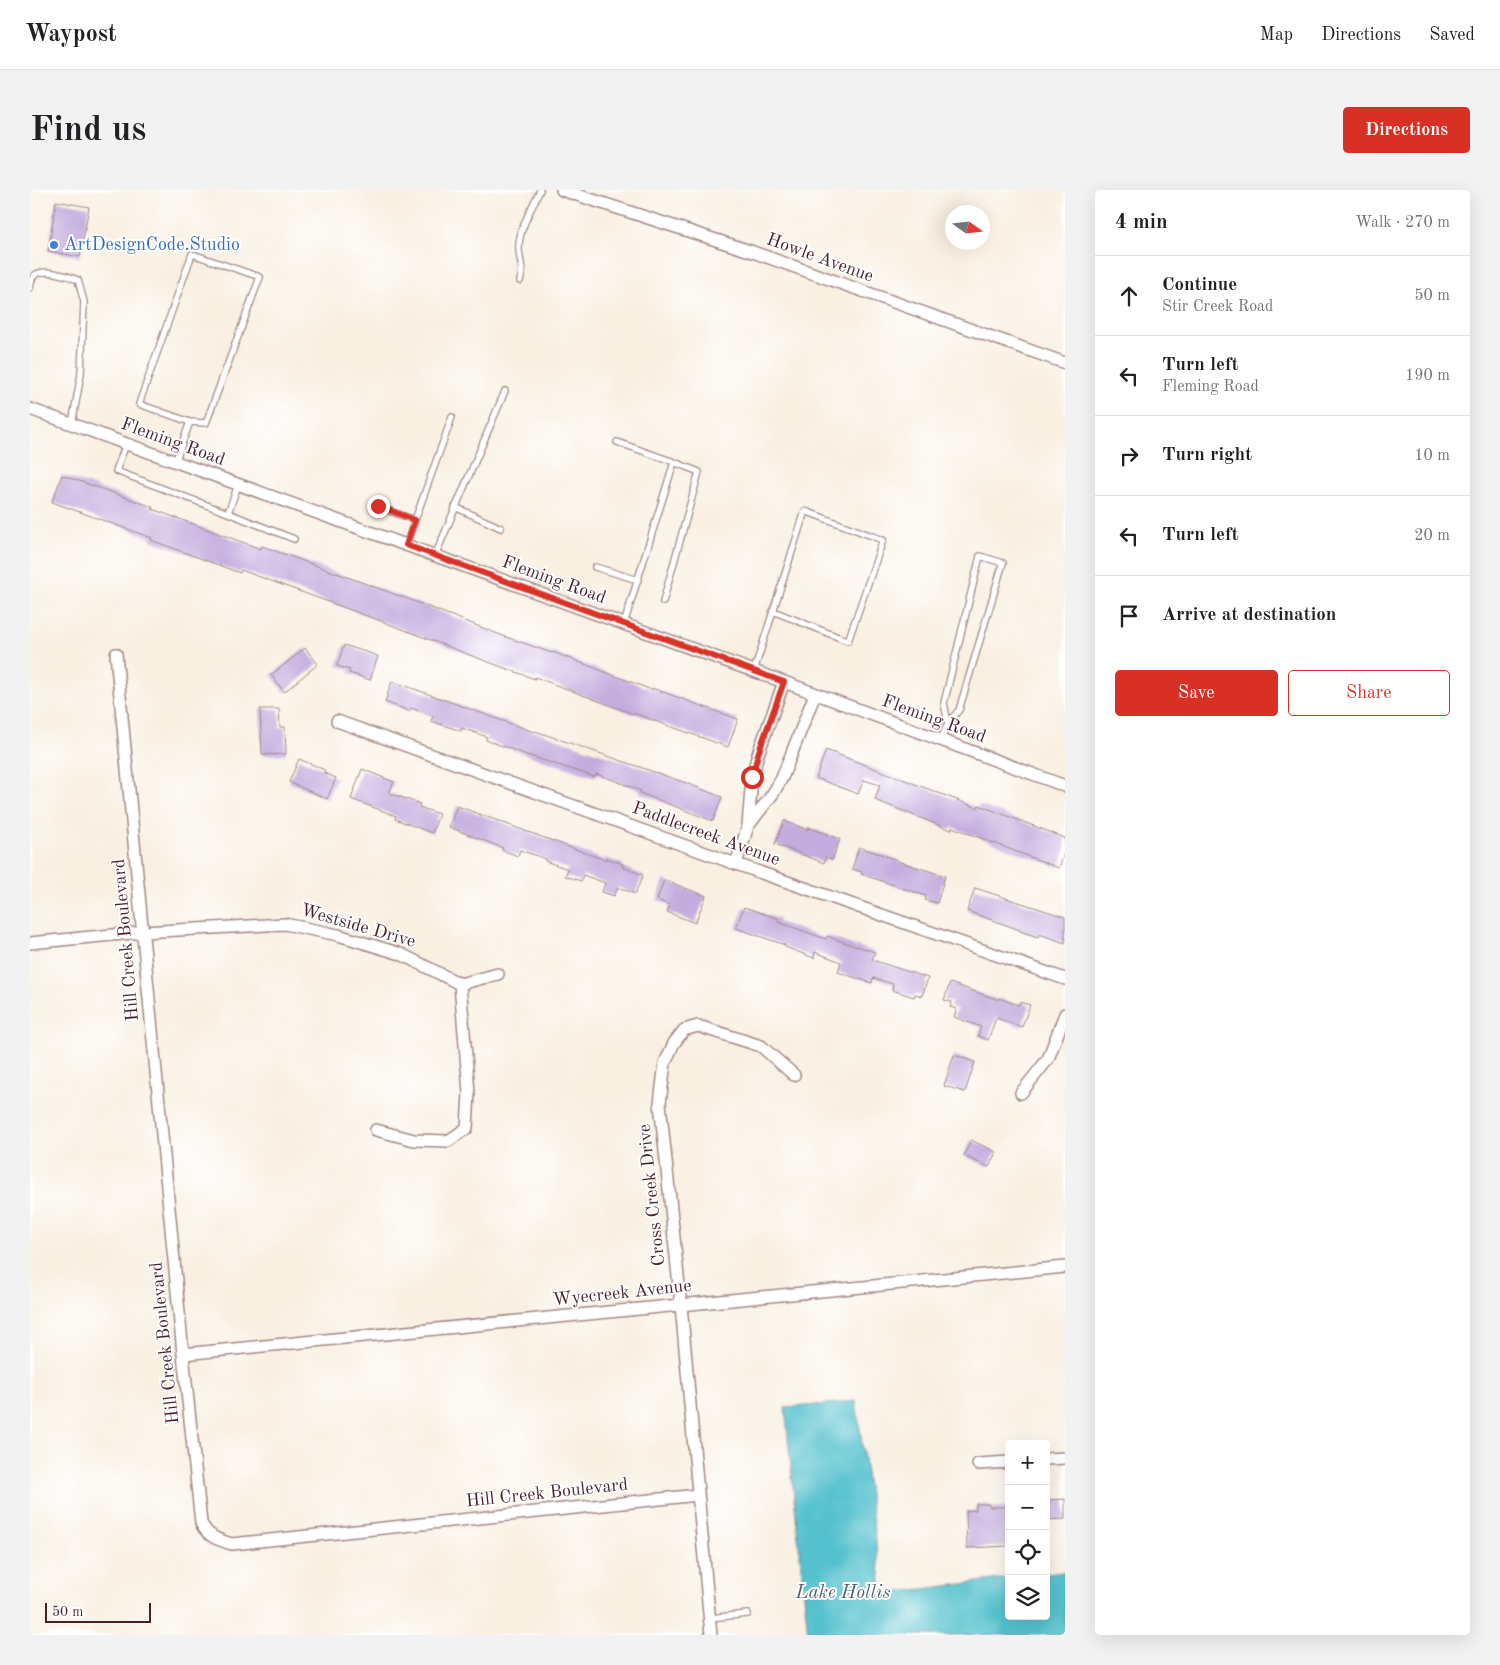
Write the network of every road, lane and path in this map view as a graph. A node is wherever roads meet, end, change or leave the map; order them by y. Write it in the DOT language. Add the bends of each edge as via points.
graph roads {
  1 [pos="540,190"];
  2 [pos="562,190"];
  3 [pos="520,281"];
  4 [pos="30,288"];
  5 [pos="1065,363"];
  6 [pos="505,391"];
  7 [pos="30,409"];
  8 [pos="452,417"];
  9 [pos="190,422"];
  10 [pos="72,424"];
  11 [pos="617,442"];
  12 [pos="126,444"];
  13 [pos="175,462"];
  14 [pos="674,462"];
  15 [pos="238,485"];
  16 [pos="378,506"];
  17 [pos="455,508"];
  18 [pos="228,513"];
  19 [pos="415,520"];
  20 [pos="501,528"];
  21 [pos="294,539"];
  22 [pos="406,545"];
  23 [pos="435,556"];
  24 [pos="595,567"];
  25 [pos="638,580"];
  26 [pos="664,602"];
  27 [pos="773,611"];
  28 [pos="624,624"];
  29 [pos="116,654"];
  30 [pos="754,671"];
  31 [pos="784,682"];
  32 [pos="816,694"];
  33 [pos="337,721"];
  34 [pos="948,722"];
  35 [pos="941,740"];
  36 [pos="1065,786"];
  37 [pos="748,826"];
  38 [pos="736,864"];
  39 [pos="143,932"];
  40 [pos="30,943"];
  41 [pos="498,974"];
  42 [pos="1065,979"];
  43 [pos="460,984"];
  44 [pos="1065,1014"];
  45 [pos="794,1075"];
  46 [pos="1020,1093"];
  47 [pos="376,1130"];
  48 [pos="1065,1266"];
  49 [pos="681,1305"];
  50 [pos="183,1354"];
  51 [pos="1065,1458"];
  52 [pos="1050,1459"];
  53 [pos="1005,1462"];
  54 [pos="978,1464"];
  55 [pos="698,1495"];
  56 [pos="748,1614"];
  57 [pos="709,1618"];
  58 [pos="711,1635"];
  1 -- 3 [label="lane" via="521,233 518,247 523,271"];
  2 -- 5 [label="street, Howle Avenue" via="753,252"];
  4 -- 10 [label="lane" via="32,278 42,272 78,280 84,302 81,374"];
  6 -- 17 [label="lane"];
  7 -- 10 [label="street, Fleming Road"];
  8 -- 19 [label="lane"];
  9 -- 9 [label="lane" via="140,404 192,254 260,277 206,423"];
  9 -- 13 [label="lane"];
  10 -- 12 [label="street, Fleming Road"];
  11 -- 14 [label="lane"];
  12 -- 13 [label="street, Fleming Road"];
  12 -- 18 [label="lane" via="116,471"];
  13 -- 15 [label="street, Fleming Road"];
  14 -- 25 [label="lane"];
  14 -- 26 [label="lane" via="700,472"];
  15 -- 18 [label="lane"];
  15 -- 22 [label="street, Fleming Road"];
  16 -- 19 [label="lane"];
  17 -- 20 [label="lane"];
  17 -- 23 [label="lane"];
  18 -- 21 [label="lane"];
  19 -- 22 [label="lane"];
  22 -- 23 [label="street, Fleming Road"];
  23 -- 28 [label="street, Fleming Road"];
  24 -- 25 [label="lane"];
  25 -- 28 [label="lane"];
  27 -- 27 [label="lane" via="848,641 883,540 805,511"];
  27 -- 30 [label="lane"];
  28 -- 30 [label="street, Fleming Road"];
  29 -- 39 [label="street, Hill Creek Boulevard"];
  30 -- 31 [label="street, Fleming Road"];
  31 -- 32 [label="street, Fleming Road"];
  31 -- 37 [label="street" via="752,777"];
  32 -- 35 [label="street, Fleming Road"];
  32 -- 37 [label="street" via="782,778"];
  33 -- 38 [label="street, Paddlecreek Avenue"];
  34 -- 34 [label="lane" via="959,710 1003,563 980,556 944,703"];
  34 -- 35 [label="lane"];
  35 -- 36 [label="street, Fleming Road"];
  37 -- 38 [label="street"];
  38 -- 42 [label="street, Paddlecreek Avenue"];
  39 -- 40 [label="street, Westside Drive"];
  39 -- 43 [label="street, Westside Drive" via="285,924 338,935 401,954"];
  39 -- 50 [label="street, Hill Creek Boulevard"];
  41 -- 43 [label="street"];
  43 -- 47 [label="street" via="469,1092 467,1128 448,1141 414,1140"];
  44 -- 46 [label="street" via="1048,1059"];
  45 -- 49 [label="street, Cross Creek Drive" via="761,1046 698,1026 684,1030 674,1042 665,1063 660,1103"];
  48 -- 49 [label="street, Wyecreek Avenue"];
  49 -- 50 [label="street, Wyecreek Avenue"];
  49 -- 55 [label="street, Cross Creek Drive"];
  50 -- 55 [label="street, Hill Creek Boulevard" via="202,1523 205,1531 214,1538 232,1544"];
  51 -- 52 [label="street"];
  53 -- 54 [label="street"];
  55 -- 57 [label="street, Cross Creek Drive"];
  56 -- 57 [label="lane"];
  57 -- 58 [label="street, Cross Creek Drive"];
}
